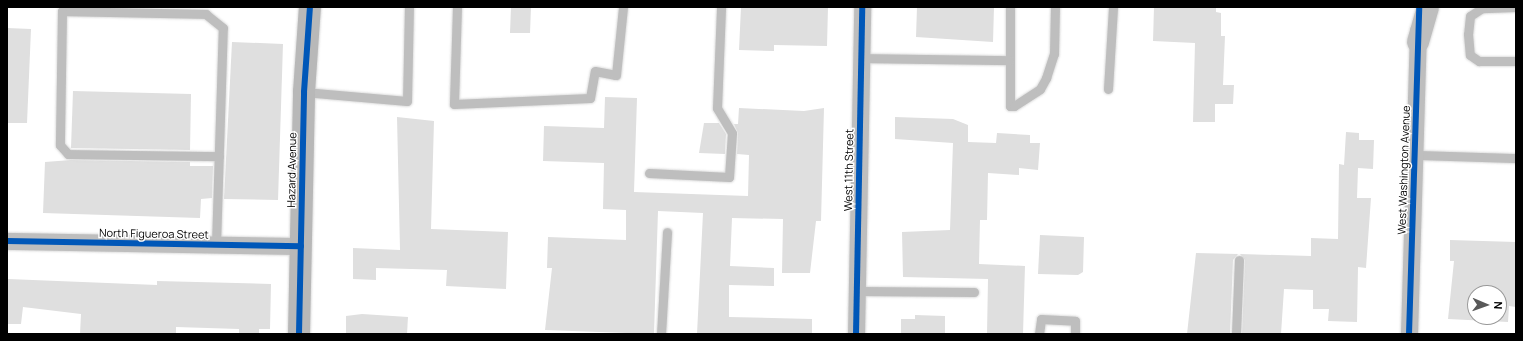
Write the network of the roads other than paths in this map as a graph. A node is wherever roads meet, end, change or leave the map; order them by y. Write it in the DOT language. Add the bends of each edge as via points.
graph roads {
  1 [pos="310,7"];
  2 [pos="410,7"];
  3 [pos="457,7"];
  4 [pos="623,7"];
  5 [pos="721,7"];
  6 [pos="862,7"];
  7 [pos="1010,7"];
  8 [pos="1055,7"];
  9 [pos="1114,7"];
  10 [pos="1419,7"];
  11 [pos="1428,7"];
  12 [pos="1516,7"];
  13 [pos="1418,42"];
  14 [pos="861,58"];
  15 [pos="1009,60"];
  16 [pos="1516,61"];
  17 [pos="1108,89"];
  18 [pos="304,92"];
  19 [pos="1415,155"];
  20 [pos="219,156"];
  21 [pos="1516,158"];
  22 [pos="649,174"];
  23 [pos="667,232"];
  24 [pos="7,241"];
  25 [pos="216,245"];
  26 [pos="301,246"];
  27 [pos="1239,260"];
  28 [pos="857,291"];
  29 [pos="974,292"];
  30 [pos="298,334"];
  31 [pos="661,334"];
  32 [pos="856,334"];
  33 [pos="1039,334"];
  34 [pos="1075,334"];
  35 [pos="1236,334"];
  36 [pos="1409,334"];
  1 -- 18 [label="street, Hazard Avenue"];
  2 -- 18 [label="lane" via="407,102"];
  3 -- 4 [label="lane" via="454,104 590,98 595,71 616,75"];
  5 -- 22 [label="lane" via="717,108 732,132 729,177"];
  6 -- 14 [label="street, West 11th Street"];
  7 -- 15 [label="lane"];
  8 -- 15 [label="lane" via="1054,54 1046,78 1040,90 1014,106 1010,106"];
  9 -- 17 [label="lane"];
  10 -- 13 [label="street, West Washington Avenue"];
  11 -- 13 [label="main road"];
  12 -- 16 [label="lane" via="1482,8 1470,16 1468,34 1470,54 1479,61"];
  13 -- 19 [label="street, West Washington Avenue"];
  14 -- 15 [label="lane"];
  14 -- 28 [label="street, West 11th Street"];
  18 -- 26 [label="street, Hazard Avenue"];
  19 -- 21 [label="lane"];
  19 -- 36 [label="street, West Washington Avenue"];
  20 -- 20 [label="lane" via="223,28 206,14 62,11 60,146 68,154"];
  20 -- 25 [label="lane"];
  23 -- 31 [label="lane"];
  24 -- 25 [label="street, North Figueroa Street"];
  25 -- 26 [label="street, North Figueroa Street"];
  26 -- 30 [label="street, Hazard Avenue"];
  27 -- 35 [label="lane"];
  28 -- 29 [label="lane"];
  28 -- 32 [label="street, West 11th Street"];
  33 -- 34 [label="lane" via="1040,319 1075,321"];
}
